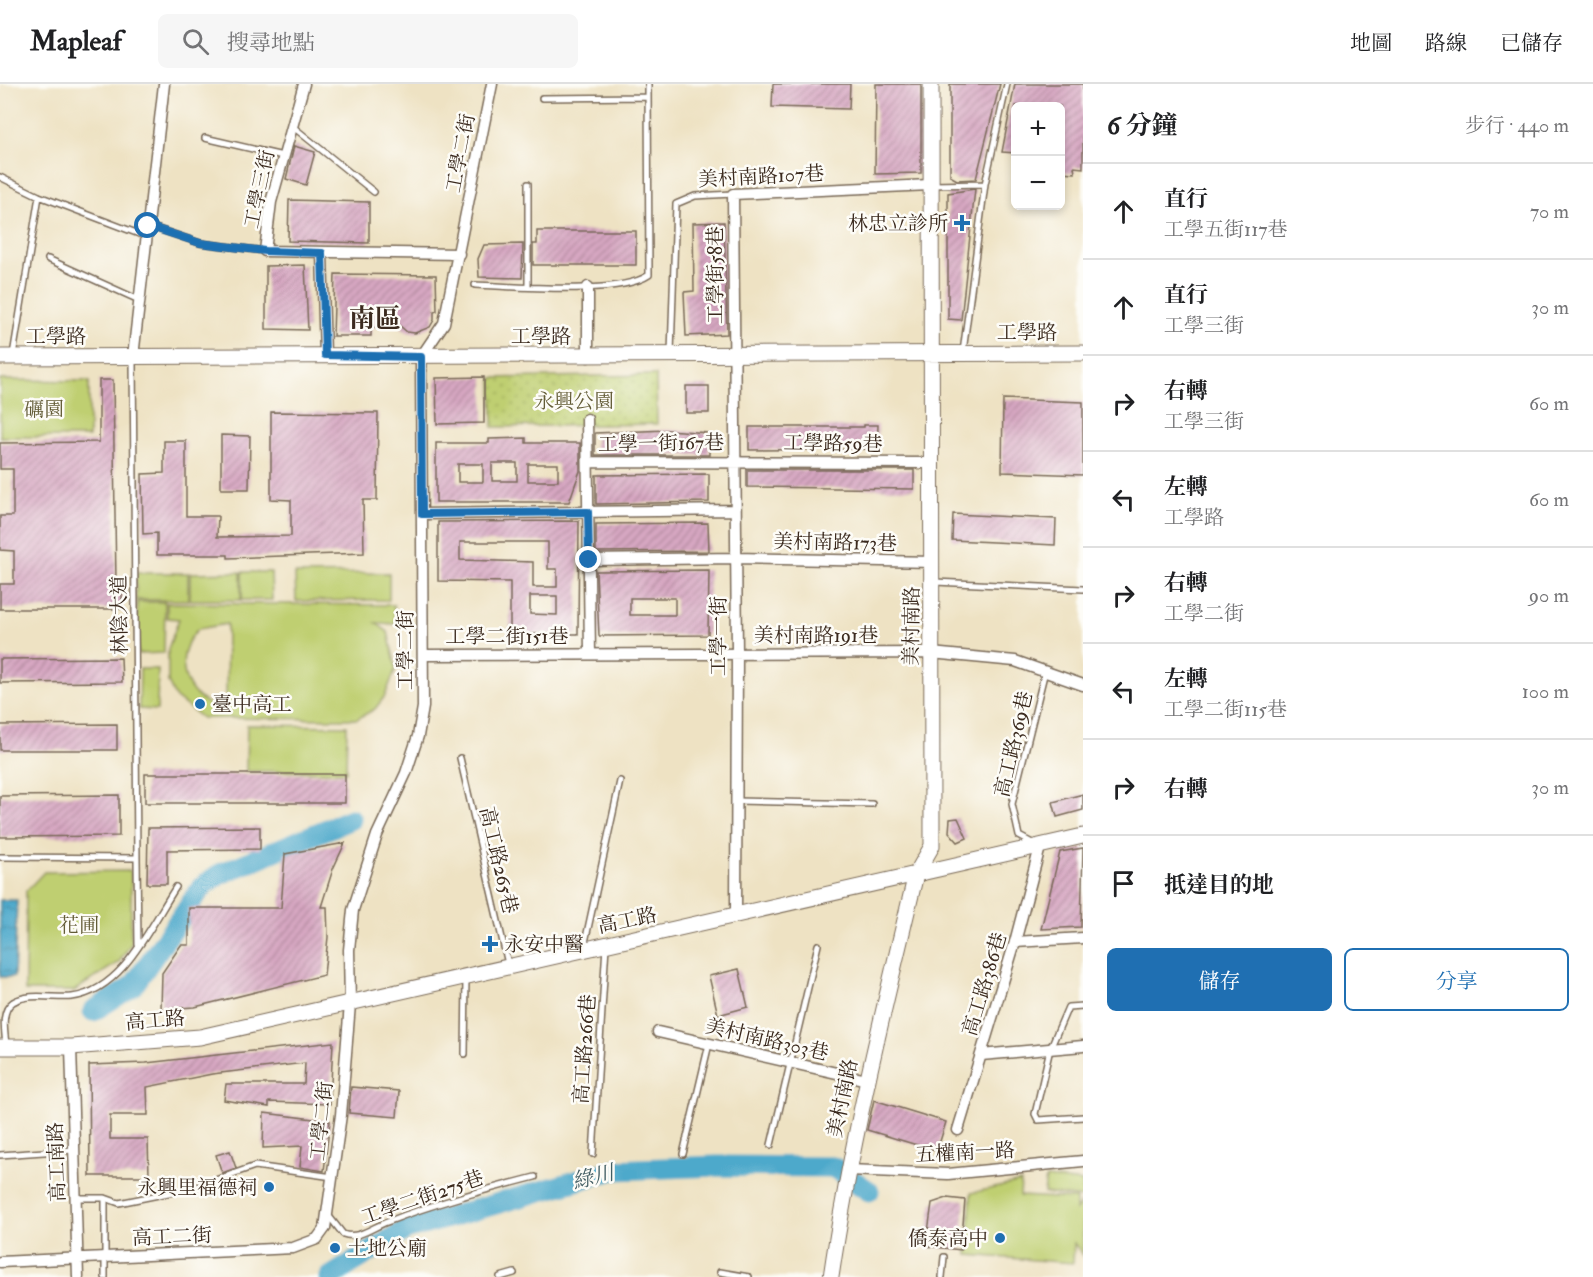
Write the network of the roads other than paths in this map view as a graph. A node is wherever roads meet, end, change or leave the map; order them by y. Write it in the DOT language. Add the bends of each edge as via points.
graph roads {
  1 [pos="164,84"];
  2 [pos="304,84"];
  3 [pos="492,84"];
  4 [pos="648,84"];
  5 [pos="931,84"];
  6 [pos="1007,84"];
  7 [pos="648,97"];
  8 [pos="542,98"];
  9 [pos="292,126"];
  10 [pos="205,138"];
  11 [pos="284,156"];
  12 [pos="0,177"];
  13 [pos="528,184"];
  14 [pos="985,184"];
  15 [pos="930,185"];
  16 [pos="374,192"];
  17 [pos="733,194"];
  18 [pos="39,195"];
  19 [pos="148,232"];
  20 [pos="265,251"];
  21 [pos="322,253"];
  22 [pos="459,254"];
  23 [pos="48,259"];
  24 [pos="475,285"];
  25 [pos="528,286"];
  26 [pos="588,287"];
  27 [pos="139,300"];
  28 [pos="931,353"];
  29 [pos="963,353"];
  30 [pos="1083,353"];
  31 [pos="325,355"];
  32 [pos="733,355"];
  33 [pos="671,356"];
  34 [pos="6,357"];
  35 [pos="421,357"];
  36 [pos="588,357"];
  37 [pos="132,364"];
  38 [pos="587,419"];
  39 [pos="734,460"];
  40 [pos="588,462"];
  41 [pos="932,463"];
  42 [pos="735,510"];
  43 [pos="588,512"];
  44 [pos="422,514"];
  45 [pos="736,558"];
  46 [pos="589,560"];
  47 [pos="933,562"];
  48 [pos="933,582"];
  49 [pos="1083,589"];
  50 [pos="737,653"];
  51 [pos="931,653"];
  52 [pos="590,654"];
  53 [pos="424,655"];
  54 [pos="1045,670"];
  55 [pos="1083,685"];
  56 [pos="460,758"];
  57 [pos="620,781"];
  58 [pos="736,801"];
  59 [pos="872,804"];
  60 [pos="1083,836"];
  61 [pos="1040,848"];
  62 [pos="0,857"];
  63 [pos="137,858"];
  64 [pos="916,874"];
  65 [pos="176,888"];
  66 [pos="736,917"];
  67 [pos="1083,938"];
  68 [pos="1016,942"];
  69 [pos="818,945"];
  70 [pos="138,946"];
  71 [pos="606,946"];
  72 [pos="583,951"];
  73 [pos="509,969"];
  74 [pos="466,978"];
  75 [pos="350,1004"];
  76 [pos="1083,1006"];
  77 [pos="658,1032"];
  78 [pos="709,1044"];
  79 [pos="1083,1046"];
  80 [pos="3,1047"];
  81 [pos="71,1047"];
  82 [pos="1050,1049"];
  83 [pos="465,1054"];
  84 [pos="981,1055"];
  85 [pos="790,1063"];
  86 [pos="867,1080"];
  87 [pos="1083,1117"];
  88 [pos="958,1130"];
  89 [pos="771,1145"];
  90 [pos="73,1150"];
  91 [pos="592,1154"];
  92 [pos="683,1154"];
  93 [pos="0,1155"];
  94 [pos="1083,1161"];
  95 [pos="850,1164"];
  96 [pos="333,1177"];
  97 [pos="535,1177"];
  98 [pos="75,1198"];
  99 [pos="105,1198"];
  100 [pos="328,1215"];
  101 [pos="106,1257"];
  102 [pos="944,1257"];
  103 [pos="78,1259"];
  104 [pos="0,1262"];
  105 [pos="720,1272"];
  106 [pos="514,1273"];
  107 [pos="78,1277"];
  108 [pos="105,1277"];
  109 [pos="500,1277"];
  110 [pos="748,1277"];
  111 [pos="831,1277"];
  112 [pos="942,1277"];
  1 -- 19 [label="street"];
  2 -- 9 [label="street, 工學三街"];
  3 -- 22 [label="street, 工學二街"];
  4 -- 7 [label="lane"];
  5 -- 15 [label="street, 美村南路"];
  6 -- 14 [label="lane"];
  7 -- 8 [label="lane"];
  7 -- 26 [label="lane" via="649,275 638,282"];
  9 -- 11 [label="street, 工學三街"];
  9 -- 16 [label="lane"];
  10 -- 11 [label="lane"];
  11 -- 20 [label="street, 工學三街" via="271,202"];
  12 -- 18 [label="lane"];
  13 -- 25 [label="lane"];
  14 -- 15 [label="lane"];
  14 -- 29 [label="lane"];
  15 -- 17 [label="street, 美村南路107巷"];
  15 -- 28 [label="street, 美村南路"];
  17 -- 32 [label="street, 工學街58巷"];
  17 -- 33 [label="lane, 美村南路107巷" via="695,196 676,204"];
  18 -- 19 [label="lane"];
  18 -- 34 [label="lane"];
  19 -- 20 [label="lane"];
  19 -- 27 [label="street"];
  20 -- 21 [label="street, 工學三街"];
  21 -- 22 [label="street, 工學三街"];
  21 -- 31 [label="street"];
  22 -- 35 [label="street, 工學二街" via="444,323"];
  23 -- 27 [label="lane"];
  24 -- 25 [label="lane"];
  25 -- 26 [label="lane"];
  26 -- 36 [label="street"];
  27 -- 37 [label="street"];
  28 -- 29 [label="street, 工學路"];
  28 -- 32 [label="street, 工學路"];
  28 -- 41 [label="street, 美村南路"];
  29 -- 30 [label="street, 工學路"];
  31 -- 35 [label="street, 工學路"];
  31 -- 37 [label="street, 工學路"];
  32 -- 33 [label="street, 工學路"];
  32 -- 39 [label="street, 工學一街"];
  33 -- 36 [label="street, 工學路"];
  34 -- 37 [label="street, 工學路"];
  35 -- 36 [label="street, 工學路"];
  35 -- 44 [label="street, 工學二街"];
  37 -- 63 [label="lane, 林陰大道"];
  38 -- 40 [label="street"];
  39 -- 40 [label="street, 工學一街167巷"];
  39 -- 41 [label="street, 工學路59巷"];
  39 -- 42 [label="street, 工學一街"];
  40 -- 43 [label="street"];
  41 -- 47 [label="street, 美村南路"];
  42 -- 43 [label="street"];
  42 -- 45 [label="street, 工學一街"];
  43 -- 44 [label="street"];
  43 -- 46 [label="street"];
  44 -- 53 [label="street, 工學二街"];
  45 -- 46 [label="street, 美村南路173巷"];
  45 -- 47 [label="street, 美村南路173巷"];
  45 -- 50 [label="street, 工學一街"];
  46 -- 52 [label="street"];
  47 -- 48 [label="street, 美村南路"];
  48 -- 49 [label="lane"];
  48 -- 51 [label="street, 美村南路"];
  50 -- 51 [label="street, 美村南路191巷"];
  50 -- 52 [label="street, 美村南路191巷"];
  50 -- 58 [label="street, 工學一街"];
  51 -- 54 [label="street, 美村南路191巷" via="1015,661"];
  51 -- 64 [label="street, 美村南路" via="932,846"];
  52 -- 53 [label="street, 工學二街151巷"];
  53 -- 75 [label="street, 工學二街" via="418,736 406,773 377,835 353,910"];
  54 -- 55 [label="street, 美村南路191巷"];
  54 -- 61 [label="lane, 高工路369巷" via="1012,804 1019,836"];
  56 -- 73 [label="lane, 高工路265巷"];
  57 -- 72 [label="lane"];
  58 -- 59 [label="lane"];
  58 -- 66 [label="street, 工學一街"];
  60 -- 61 [label="street, 高工路"];
  61 -- 64 [label="street, 高工路"];
  61 -- 68 [label="street, 高工路386巷"];
  62 -- 63 [label="lane"];
  63 -- 70 [label="lane, 林陰大道"];
  64 -- 66 [label="street, 高工路"];
  64 -- 86 [label="street, 美村南路"];
  65 -- 70 [label="lane"];
  66 -- 71 [label="street, 高工路"];
  67 -- 68 [label="street"];
  68 -- 84 [label="street, 高工路386巷"];
  69 -- 85 [label="lane"];
  70 -- 80 [label="lane" via="122,968 86,994 12,1003 5,1014"];
  71 -- 72 [label="street, 高工路"];
  71 -- 91 [label="lane, 高工路266巷"];
  72 -- 73 [label="street, 高工路"];
  73 -- 74 [label="street, 高工路"];
  74 -- 75 [label="street, 高工路"];
  74 -- 83 [label="lane"];
  75 -- 81 [label="street, 高工路" via="200,1037"];
  75 -- 96 [label="street, 工學二街"];
  76 -- 82 [label="lane" via="1068,1007"];
  77 -- 78 [label="street, 美村南路303巷"];
  78 -- 85 [label="street, 美村南路303巷"];
  78 -- 92 [label="lane"];
  79 -- 82 [label="street"];
  80 -- 81 [label="street, 高工路"];
  81 -- 90 [label="street, 高工南路"];
  82 -- 84 [label="street"];
  82 -- 87 [label="lane" via="1035,1114 1038,1120"];
  84 -- 88 [label="street, 高工路386巷"];
  85 -- 86 [label="street, 美村南路303巷"];
  85 -- 89 [label="lane"];
  86 -- 95 [label="street, 美村南路"];
  90 -- 93 [label="lane"];
  90 -- 98 [label="street, 高工南路"];
  94 -- 95 [label="street, 五權南一路" via="948,1174"];
  95 -- 111 [label="street, 美村南路"];
  96 -- 99 [label="lane" via="255,1166 193,1188 119,1203"];
  96 -- 100 [label="street, 工學二街"];
  97 -- 100 [label="lane, 工學二街275巷" via="451,1199 357,1235 343,1234"];
  98 -- 99 [label="lane"];
  98 -- 103 [label="street, 高工南路"];
  99 -- 101 [label="lane"];
  100 -- 101 [label="street, 高工二街" via="317,1239 293,1248"];
  101 -- 103 [label="street, 高工二街"];
  101 -- 108 [label="lane"];
  102 -- 112 [label="lane"];
  103 -- 104 [label="street, 高工二街"];
  103 -- 107 [label="street, 高工南路"];
  105 -- 110 [label="lane"];
  106 -- 109 [label="lane"];
}
